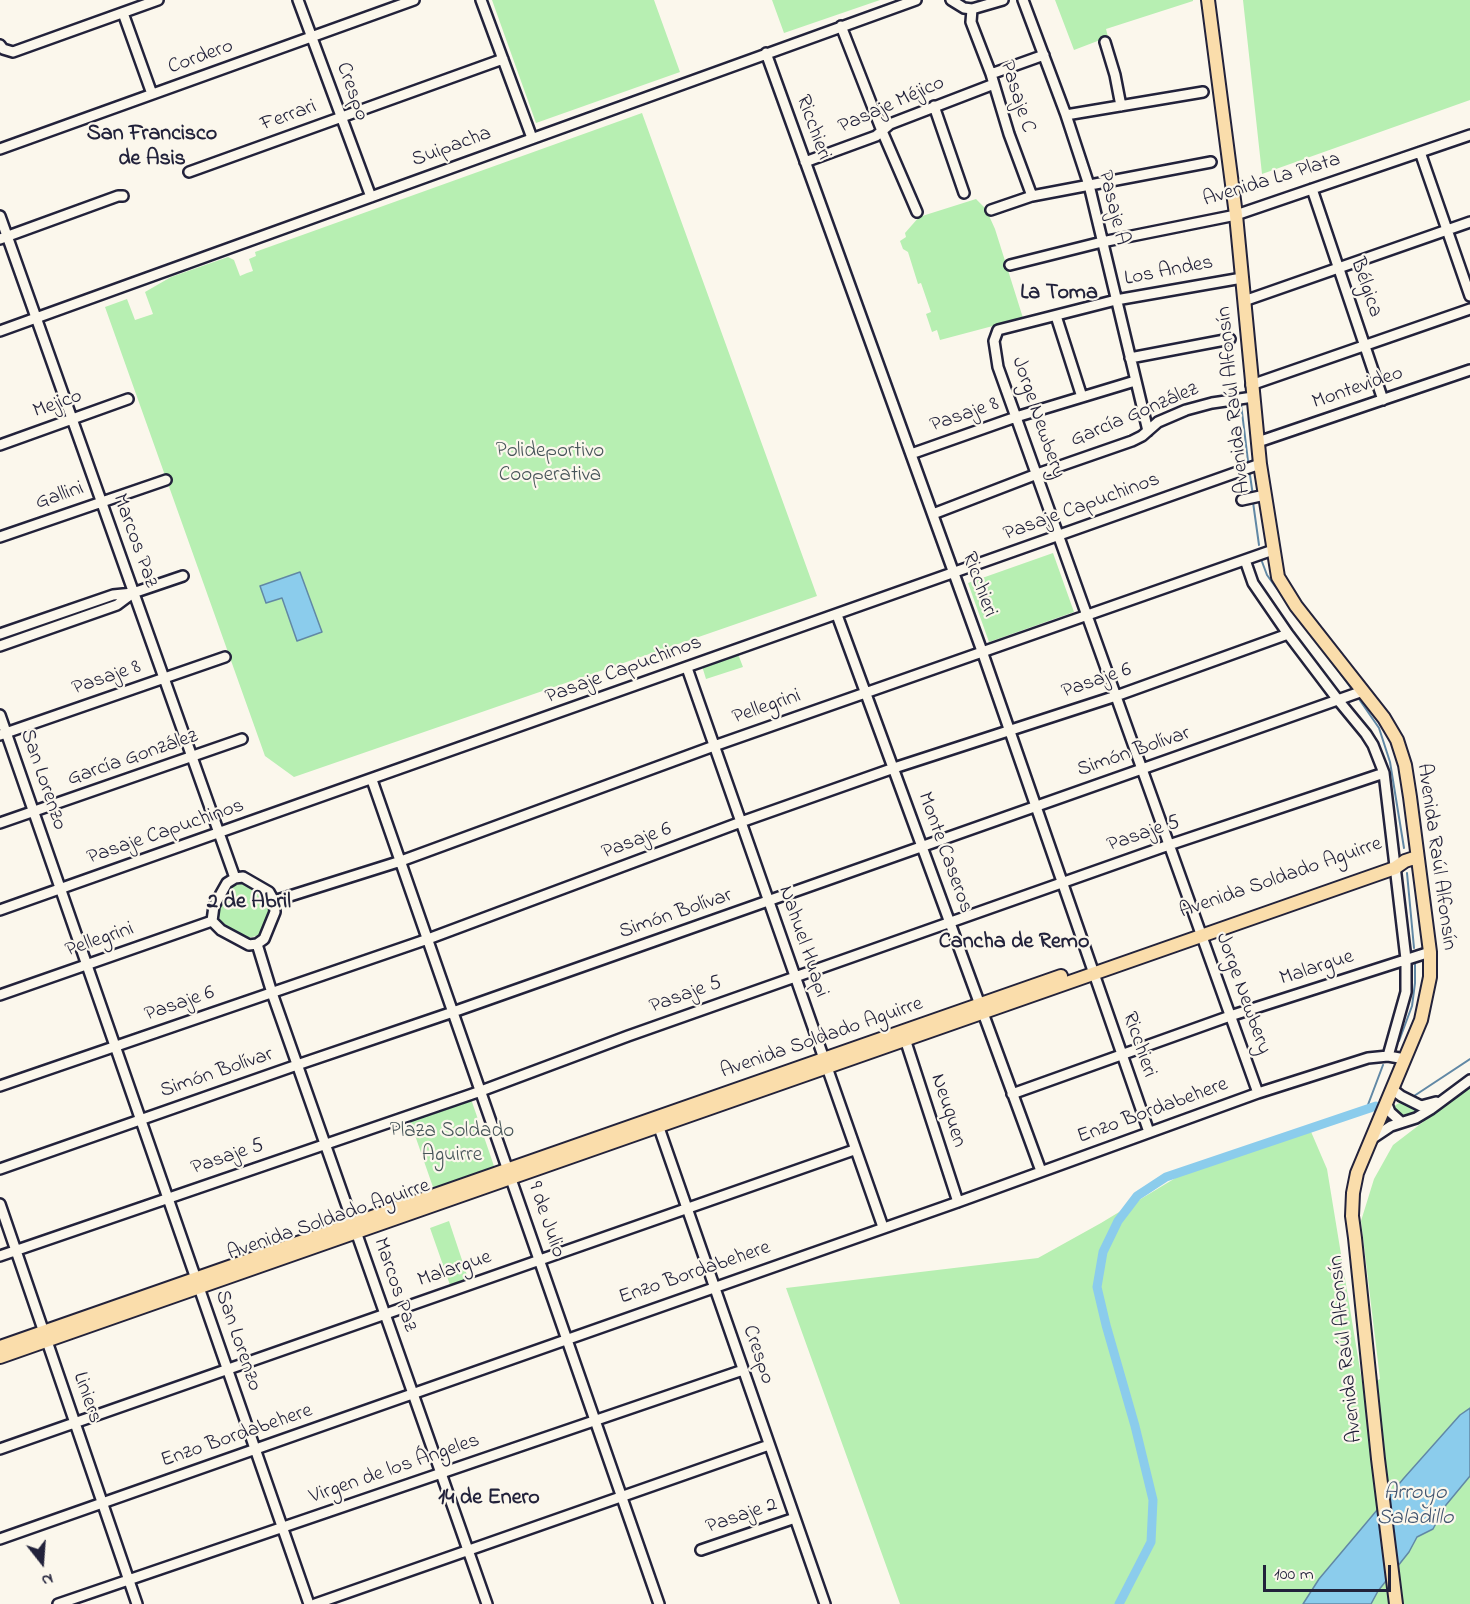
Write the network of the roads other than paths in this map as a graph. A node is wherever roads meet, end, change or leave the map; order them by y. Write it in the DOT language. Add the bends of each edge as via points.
graph roads {
  1 [pos="158,0"];
  2 [pos="298,0"];
  3 [pos="414,0"];
  4 [pos="481,0"];
  5 [pos="916,0"];
  6 [pos="951,0"];
  7 [pos="1003,0"];
  8 [pos="1023,0"];
  9 [pos="1208,0"];
  10 [pos="972,9"];
  11 [pos="123,13"];
  12 [pos="841,26"];
  13 [pos="312,37"];
  14 [pos="1104,42"];
  15 [pos="0,45"];
  16 [pos="766,53"];
  17 [pos="1044,55"];
  18 [pos="503,59"];
  19 [pos="992,79"];
  20 [pos="1203,92"];
  21 [pos="152,94"];
  22 [pos="1120,105"];
  23 [pos="934,106"];
  24 [pos="1066,115"];
  25 [pos="341,117"];
  26 [pos="882,131"];
  27 [pos="1470,135"];
  28 [pos="532,138"];
  29 [pos="0,149"];
  30 [pos="1420,152"];
  31 [pos="805,162"];
  32 [pos="1211,162"];
  33 [pos="189,172"];
  34 [pos="1089,185"];
  35 [pos="1311,189"];
  36 [pos="964,193"];
  37 [pos="123,196"];
  38 [pos="1032,196"];
  39 [pos="371,197"];
  40 [pos="991,210"];
  41 [pos="917,212"];
  42 [pos="1236,215"];
  43 [pos="0,216"];
  44 [pos="1470,222"];
  45 [pos="1447,230"];
  46 [pos="4,238"];
  47 [pos="1102,242"];
  48 [pos="1010,265"];
  49 [pos="1338,267"];
  50 [pos="1242,278"];
  51 [pos="1470,296"];
  52 [pos="1116,300"];
  53 [pos="1244,301"];
  54 [pos="1470,309"];
  55 [pos="1056,316"];
  56 [pos="38,318"];
  57 [pos="998,330"];
  58 [pos="0,331"];
  59 [pos="1230,339"];
  60 [pos="1365,345"];
  61 [pos="1130,358"];
  62 [pos="1470,370"];
  63 [pos="1135,381"];
  64 [pos="1252,391"];
  65 [pos="1082,397"];
  66 [pos="128,399"];
  67 [pos="1383,400"];
  68 [pos="1016,417"];
  69 [pos="71,420"];
  70 [pos="1148,431"];
  71 [pos="1258,442"];
  72 [pos="0,445"];
  73 [pos="911,454"];
  74 [pos="1260,464"];
  75 [pos="1036,474"];
  76 [pos="166,480"];
  77 [pos="101,502"];
  78 [pos="933,514"];
  79 [pos="1059,536"];
  80 [pos="0,537"];
  81 [pos="1273,550"];
  82 [pos="1245,560"];
  83 [pos="954,573"];
  84 [pos="183,576"];
  85 [pos="133,593"];
  86 [pos="1086,614"];
  87 [pos="837,615"];
  88 [pos="0,634"];
  89 [pos="1288,634"];
  90 [pos="0,646"];
  91 [pos="982,651"];
  92 [pos="225,657"];
  93 [pos="687,668"];
  94 [pos="164,679"];
  95 [pos="1363,691"];
  96 [pos="866,692"];
  97 [pos="1116,696"];
  98 [pos="1338,700"];
  99 [pos="0,715"];
  100 [pos="1010,730"];
  101 [pos="3,734"];
  102 [pos="242,739"];
  103 [pos="714,746"];
  104 [pos="192,758"];
  105 [pos="894,768"];
  106 [pos="1142,769"];
  107 [pos="1384,773"];
  108 [pos="372,780"];
  109 [pos="1036,807"];
  110 [pos="34,812"];
  111 [pos="741,822"];
  112 [pos="0,823"];
  113 [pos="219,834"];
  114 [pos="1169,845"];
  115 [pos="923,847"];
  116 [pos="401,861"];
  117 [pos="1403,861"];
  118 [pos="235,878"];
  119 [pos="1062,883"];
  120 [pos="61,889"];
  121 [pos="274,901"];
  122 [pos="769,901"];
  123 [pos="0,910"];
  124 [pos="212,921"];
  125 [pos="951,922"];
  126 [pos="1200,932"];
  127 [pos="428,939"];
  128 [pos="257,944"];
  129 [pos="1430,952"];
  130 [pos="1407,959"];
  131 [pos="87,964"];
  132 [pos="1092,970"];
  133 [pos="795,976"];
  134 [pos="272,993"];
  135 [pos="0,995"];
  136 [pos="982,1008"];
  137 [pos="453,1012"];
  138 [pos="1230,1016"];
  139 [pos="904,1036"];
  140 [pos="116,1046"];
  141 [pos="1122,1055"];
  142 [pos="1388,1056"];
  143 [pos="1405,1059"];
  144 [pos="826,1063"];
  145 [pos="297,1065"];
  146 [pos="1470,1080"];
  147 [pos="0,1086"];
  148 [pos="1392,1089"];
  149 [pos="481,1090"];
  150 [pos="1258,1093"];
  151 [pos="1012,1094"];
  152 [pos="1441,1100"];
  153 [pos="1386,1102"];
  154 [pos="141,1120"];
  155 [pos="658,1122"];
  156 [pos="1401,1122"];
  157 [pos="1149,1132"];
  158 [pos="1369,1141"];
  159 [pos="325,1144"];
  160 [pos="854,1150"];
  161 [pos="0,1169"];
  162 [pos="1041,1171"];
  163 [pos="509,1174"];
  164 [pos="168,1198"];
  165 [pos="958,1202"];
  166 [pos="0,1204"];
  167 [pos="687,1208"];
  168 [pos="883,1227"];
  169 [pos="354,1228"];
  170 [pos="16,1251"];
  171 [pos="0,1256"];
  172 [pos="540,1260"];
  173 [pos="198,1282"];
  174 [pos="714,1286"];
  175 [pos="385,1314"];
  176 [pos="45,1336"];
  177 [pos="567,1339"];
  178 [pos="0,1347"];
  179 [pos="0,1357"];
  180 [pos="228,1369"];
  181 [pos="743,1370"];
  182 [pos="413,1393"];
  183 [pos="596,1420"];
  184 [pos="75,1422"];
  185 [pos="770,1445"];
  186 [pos="0,1449"];
  187 [pos="255,1450"];
  188 [pos="441,1473"];
  189 [pos="622,1497"];
  190 [pos="103,1503"];
  191 [pos="795,1518"];
  192 [pos="282,1527"];
  193 [pos="0,1539"];
  194 [pos="468,1550"];
  195 [pos="701,1550"];
  196 [pos="129,1580"];
  197 [pos="58,1604"];
  198 [pos="137,1604"];
  199 [pos="309,1604"];
  200 [pos="315,1604"];
  201 [pos="487,1604"];
  202 [pos="659,1604"];
  203 [pos="825,1604"];
  204 [pos="1396,1604"];
  1 -- 11 [label="street"];
  2 -- 13 [label="street, Crespo"];
  3 -- 13 [label="street, Cordero"];
  4 -- 18 [label="street"];
  5 -- 12 [label="street, Suipacha"];
  6 -- 10 [label="street"];
  7 -- 10 [label="street"];
  8 -- 17 [label="street, Pasaje A"];
  9 -- 42 [label="main road, Avenida Raúl Alfonsín"];
  10 -- 19 [label="street, Pasaje C" via="971,22"];
  11 -- 15 [label="street" via="13,52"];
  11 -- 21 [label="street"];
  12 -- 16 [label="street, Suipacha"];
  12 -- 26 [label="street"];
  13 -- 21 [label="street, Cordero"];
  13 -- 25 [label="street, Crespo"];
  14 -- 22 [label="street"];
  16 -- 28 [label="street, Suipacha"];
  16 -- 31 [label="street, Ricchieri"];
  17 -- 19 [label="street, Pasaje Méjico"];
  17 -- 24 [label="street, Pasaje A"];
  18 -- 25 [label="street, Ferrari"];
  18 -- 28 [label="street"];
  19 -- 23 [label="street, Pasaje Méjico"];
  19 -- 38 [label="street, Pasaje C"];
  20 -- 22 [label="street"];
  21 -- 29 [label="street, Cordero"];
  22 -- 24 [label="street"];
  23 -- 26 [label="street, Pasaje Méjico"];
  23 -- 36 [label="street"];
  24 -- 34 [label="street, Pasaje A"];
  25 -- 33 [label="street, Ferrari"];
  25 -- 39 [label="street, Crespo"];
  26 -- 31 [label="street, Pasaje Méjico"];
  26 -- 41 [label="street"];
  27 -- 30 [label="street, Avenida La Plata"];
  28 -- 39 [label="street, Suipacha"];
  30 -- 35 [label="street, Avenida La Plata"];
  30 -- 45 [label="street"];
  31 -- 73 [label="street, Ricchieri"];
  32 -- 34 [label="street"];
  34 -- 38 [label="street"];
  34 -- 47 [label="street, Pasaje A"];
  35 -- 42 [label="street, Avenida La Plata"];
  35 -- 49 [label="street, Bélgica"];
  37 -- 46 [label="street"];
  38 -- 40 [label="street"];
  39 -- 56 [label="street, Suipacha"];
  42 -- 47 [label="street, Avenida La Plata"];
  42 -- 50 [label="main road, Avenida Raúl Alfonsín"];
  43 -- 46 [label="street, Marcos Paz"];
  44 -- 45 [label="street"];
  45 -- 49 [label="street"];
  45 -- 51 [label="street"];
  46 -- 56 [label="street, Marcos Paz"];
  47 -- 48 [label="street, Avenida La Plata"];
  47 -- 52 [label="street, Pasaje A"];
  49 -- 53 [label="street"];
  49 -- 60 [label="street, Bélgica"];
  50 -- 52 [label="street, Los Andes"];
  50 -- 53 [label="main road, Avenida Raúl Alfonsín"];
  52 -- 55 [label="street, Los Andes"];
  52 -- 61 [label="street, Pasaje A"];
  53 -- 64 [label="main road, Avenida Raúl Alfonsín"];
  54 -- 60 [label="street, García González"];
  55 -- 57 [label="street, Los Andes"];
  55 -- 65 [label="street"];
  56 -- 58 [label="street, Suipacha"];
  56 -- 69 [label="street, Marcos Paz"];
  57 -- 68 [label="street, Jorge Newbery" via="994,341 998,368"];
  59 -- 61 [label="street"];
  60 -- 64 [label="street, García González"];
  60 -- 67 [label="street, Bélgica"];
  61 -- 63 [label="street, Pasaje A"];
  62 -- 67 [label="street, Montevideo"];
  63 -- 65 [label="street, Pasaje 8"];
  63 -- 70 [label="street, Pasaje A"];
  64 -- 70 [label="street, García González" via="1186,410 1158,422"];
  64 -- 71 [label="main road, Avenida Raúl Alfonsín"];
  65 -- 68 [label="street, Pasaje 8"];
  66 -- 69 [label="street, Mejico"];
  67 -- 71 [label="street, Montevideo"];
  68 -- 73 [label="street, Pasaje 8"];
  68 -- 75 [label="street, Jorge Newbery"];
  69 -- 72 [label="street, Mejico"];
  69 -- 77 [label="street, Marcos Paz"];
  70 -- 75 [label="street, García González" via="1132,441"];
  71 -- 74 [label="main road, Avenida Raúl Alfonsín"];
  73 -- 78 [label="street, Ricchieri"];
  74 -- 79 [label="street, Pasaje Capuchinos"];
  74 -- 81 [label="main road, Avenida Raúl Alfonsín" via="1253,497"];
  75 -- 78 [label="street, García González"];
  75 -- 79 [label="street, Jorge Newbery"];
  76 -- 77 [label="street, Gallini"];
  77 -- 80 [label="street, Gallini"];
  77 -- 85 [label="street, Marcos Paz"];
  78 -- 83 [label="street, Ricchieri"];
  79 -- 83 [label="street, Pasaje Capuchinos"];
  79 -- 86 [label="street, Jorge Newbery"];
  81 -- 82 [label="street, Pellegrini"];
  81 -- 95 [label="main road, Avenida Raúl Alfonsín" via="1278,577 1296,606"];
  82 -- 86 [label="street, Pellegrini"];
  82 -- 89 [label="street" via="1253,583"];
  83 -- 87 [label="street, Pasaje Capuchinos"];
  83 -- 91 [label="street, Ricchieri"];
  84 -- 85 [label="street"];
  85 -- 88 [label="street" via="113,595"];
  85 -- 90 [label="street" via="117,605"];
  85 -- 94 [label="street, Marcos Paz"];
  86 -- 91 [label="street, Pellegrini"];
  86 -- 97 [label="street, Jorge Newbery"];
  87 -- 93 [label="street, Pasaje Capuchinos"];
  87 -- 96 [label="street, Monte Caseros"];
  89 -- 97 [label="street, Pasaje 6"];
  89 -- 98 [label="street"];
  91 -- 96 [label="street, Pellegrini"];
  91 -- 100 [label="street, Ricchieri"];
  92 -- 94 [label="street, Pasaje 8"];
  93 -- 103 [label="street, Nahuel Huapi"];
  93 -- 108 [label="street, Pasaje Capuchinos"];
  94 -- 101 [label="street, Pasaje 8"];
  94 -- 104 [label="street, Marcos Paz"];
  95 -- 98 [label="street, Simón Bolívar"];
  95 -- 117 [label="main road, Avenida Raúl Alfonsín" via="1384,718 1402,757 1410,797"];
  96 -- 103 [label="street, Pellegrini"];
  96 -- 105 [label="street, Monte Caseros"];
  97 -- 100 [label="street, Pasaje 6"];
  97 -- 106 [label="street, Jorge Newbery"];
  98 -- 106 [label="street, Simón Bolívar"];
  98 -- 107 [label="street" via="1373,745"];
  99 -- 101 [label="street, San Lorenzo"];
  100 -- 105 [label="street, Pasaje 6"];
  100 -- 109 [label="street, Ricchieri"];
  101 -- 110 [label="street, San Lorenzo"];
  102 -- 104 [label="street, García González"];
  103 -- 111 [label="street, Nahuel Huapi"];
  103 -- 116 [label="street, Pellegrini"];
  104 -- 110 [label="street, García González"];
  104 -- 113 [label="street, Marcos Paz"];
  105 -- 111 [label="street, Pasaje 6"];
  105 -- 115 [label="street, Monte Caseros"];
  106 -- 109 [label="street, Simón Bolívar"];
  106 -- 114 [label="street, Jorge Newbery"];
  107 -- 114 [label="street, Pasaje 5"];
  107 -- 117 [label="street"];
  108 -- 113 [label="street, Pasaje Capuchinos"];
  108 -- 116 [label="street, 9 de Julio"];
  109 -- 115 [label="street, Simón Bolívar"];
  109 -- 119 [label="street, Ricchieri"];
  110 -- 112 [label="street, García González"];
  110 -- 120 [label="street, San Lorenzo"];
  111 -- 122 [label="street, Nahuel Huapi"];
  111 -- 127 [label="street, Pasaje 6"];
  113 -- 118 [label="street, Marcos Paz"];
  113 -- 120 [label="street, Pasaje Capuchinos"];
  114 -- 119 [label="street, Pasaje 5"];
  114 -- 126 [label="street, Jorge Newbery"];
  115 -- 122 [label="street, Simón Bolívar"];
  115 -- 125 [label="street, Monte Caseros"];
  116 -- 121 [label="street, Pellegrini"];
  116 -- 127 [label="street, 9 de Julio"];
  117 -- 126 [label="main road, Avenida Soldado Aguirre"];
  117 -- 129 [label="main road, Avenida Raúl Alfonsín"];
  117 -- 130 [label="street"];
  118 -- 121 [label="street" via="243,877 269,892"];
  118 -- 124 [label="street" via="227,883 214,906"];
  119 -- 125 [label="street, Pasaje 5"];
  119 -- 132 [label="street, Ricchieri"];
  120 -- 123 [label="street, Pasaje Capuchinos"];
  120 -- 131 [label="street, San Lorenzo"];
  121 -- 128 [label="street" via="264,939"];
  122 -- 133 [label="street, Nahuel Huapi"];
  122 -- 137 [label="street, Simón Bolívar"];
  124 -- 128 [label="street" via="249,945"];
  124 -- 131 [label="street, Pellegrini"];
  125 -- 133 [label="street, Pasaje 5"];
  125 -- 136 [label="street, Monte Caseros"];
  126 -- 132 [label="main road, Avenida Soldado Aguirre"];
  126 -- 138 [label="street, Jorge Newbery"];
  127 -- 134 [label="street, Pasaje 6"];
  127 -- 137 [label="street, 9 de Julio"];
  128 -- 134 [label="street, Marcos Paz"];
  129 -- 130 [label="street, Malargue"];
  129 -- 143 [label="main road, Avenida Raúl Alfonsín" via="1427,998"];
  130 -- 138 [label="street, Malargue"];
  130 -- 142 [label="street" via="1406,992"];
  131 -- 135 [label="street, Pellegrini"];
  131 -- 140 [label="street, San Lorenzo"];
  132 -- 136 [label="main road, Avenida Soldado Aguirre"];
  132 -- 141 [label="street, Ricchieri"];
  133 -- 144 [label="street, Nahuel Huapi"];
  133 -- 149 [label="street, Pasaje 5"];
  134 -- 140 [label="street, Pasaje 6"];
  134 -- 145 [label="street, Marcos Paz"];
  136 -- 139 [label="main road, Avenida Soldado Aguirre"];
  136 -- 151 [label="street, Monte Caseros"];
  137 -- 145 [label="street, Simón Bolívar"];
  137 -- 149 [label="street, 9 de Julio"];
  138 -- 141 [label="street, Malargue"];
  138 -- 150 [label="street, Jorge Newbery"];
  139 -- 144 [label="main road, Avenida Soldado Aguirre"];
  139 -- 165 [label="street, Neuquen"];
  140 -- 147 [label="street, Pasaje 6"];
  140 -- 154 [label="street, San Lorenzo"];
  141 -- 151 [label="street, Malargue"];
  141 -- 157 [label="street, Ricchieri"];
  142 -- 143 [label="street, Enzo Bordabehere"];
  142 -- 150 [label="street, Enzo Bordabehere" via="1368,1058"];
  143 -- 148 [label="main road, Avenida Raúl Alfonsín"];
  144 -- 155 [label="main road, Avenida Soldado Aguirre"];
  144 -- 160 [label="street, Nahuel Huapi"];
  145 -- 154 [label="street, Simón Bolívar"];
  145 -- 159 [label="street, Marcos Paz"];
  146 -- 152 [label="street"];
  148 -- 152 [label="street" via="1421,1106"];
  148 -- 153 [label="main road, Avenida Raúl Alfonsín"];
  149 -- 159 [label="street, Pasaje 5"];
  149 -- 163 [label="street, 9 de Julio"];
  150 -- 157 [label="street, Enzo Bordabehere"];
  151 -- 162 [label="street, Monte Caseros"];
  152 -- 156 [label="street" via="1416,1118"];
  153 -- 156 [label="street"];
  153 -- 158 [label="main road, Avenida Raúl Alfonsín"];
  154 -- 161 [label="street, Simón Bolívar"];
  154 -- 164 [label="street, San Lorenzo"];
  155 -- 163 [label="main road, Avenida Soldado Aguirre"];
  155 -- 167 [label="street, Crespo"];
  156 -- 158 [label="street"];
  157 -- 162 [label="street, Enzo Bordabehere"];
  158 -- 204 [label="main road, Avenida Raúl Alfonsín" via="1357,1173 1352,1216"];
  159 -- 164 [label="street, Pasaje 5"];
  159 -- 169 [label="street, Marcos Paz"];
  160 -- 167 [label="street, Malargue"];
  160 -- 168 [label="street, Nahuel Huapi"];
  162 -- 165 [label="street, Enzo Bordabehere"];
  163 -- 169 [label="main road, Avenida Soldado Aguirre"];
  163 -- 172 [label="street, 9 de Julio"];
  164 -- 170 [label="street, Pasaje 5"];
  164 -- 173 [label="street, San Lorenzo"];
  165 -- 168 [label="street, Enzo Bordabehere"];
  166 -- 170 [label="street, Liniers"];
  167 -- 172 [label="street, Malargue"];
  167 -- 174 [label="street, Crespo"];
  168 -- 174 [label="street, Enzo Bordabehere"];
  169 -- 173 [label="main road, Avenida Soldado Aguirre"];
  169 -- 175 [label="street, Marcos Paz"];
  170 -- 171 [label="street, Pasaje 5"];
  170 -- 176 [label="street, Liniers"];
  172 -- 175 [label="street, Malargue"];
  172 -- 177 [label="street, 9 de Julio"];
  173 -- 176 [label="main road, Avenida Soldado Aguirre"];
  173 -- 180 [label="street, San Lorenzo"];
  174 -- 177 [label="street, Enzo Bordabehere"];
  174 -- 181 [label="street, Crespo"];
  175 -- 180 [label="street, Malargue"];
  175 -- 182 [label="street, Marcos Paz"];
  176 -- 178 [label="main road, Avenida Soldado Aguirre"];
  176 -- 179 [label="main road, Avenida Soldado Aguirre"];
  176 -- 184 [label="street, Liniers"];
  177 -- 182 [label="street, Enzo Bordabehere"];
  177 -- 183 [label="street, 9 de Julio"];
  180 -- 184 [label="street, Malargue"];
  180 -- 187 [label="street, San Lorenzo"];
  181 -- 183 [label="street, Virgen de los Ángeles"];
  181 -- 185 [label="street, Crespo"];
  182 -- 187 [label="street, Enzo Bordabehere"];
  182 -- 188 [label="street, Marcos Paz"];
  183 -- 188 [label="street, Virgen de los Ángeles"];
  183 -- 189 [label="street, 9 de Julio"];
  184 -- 186 [label="street, Malargue"];
  184 -- 190 [label="street, Liniers"];
  185 -- 189 [label="street"];
  185 -- 191 [label="street, Crespo"];
  187 -- 190 [label="street, Enzo Bordabehere"];
  187 -- 192 [label="street, San Lorenzo"];
  188 -- 192 [label="street, Virgen de los Ángeles"];
  188 -- 194 [label="street, Marcos Paz"];
  189 -- 194 [label="street"];
  189 -- 202 [label="street, 9 de Julio"];
  190 -- 193 [label="street, Enzo Bordabehere"];
  190 -- 196 [label="street, Liniers"];
  191 -- 195 [label="street, Pasaje 2"];
  191 -- 203 [label="street, Crespo"];
  192 -- 196 [label="street, Virgen de los Ángeles"];
  192 -- 199 [label="street, San Lorenzo"];
  194 -- 200 [label="street"];
  194 -- 201 [label="street, Marcos Paz"];
  196 -- 197 [label="street, Virgen de los Ángeles"];
  196 -- 198 [label="street, Liniers"];
}
